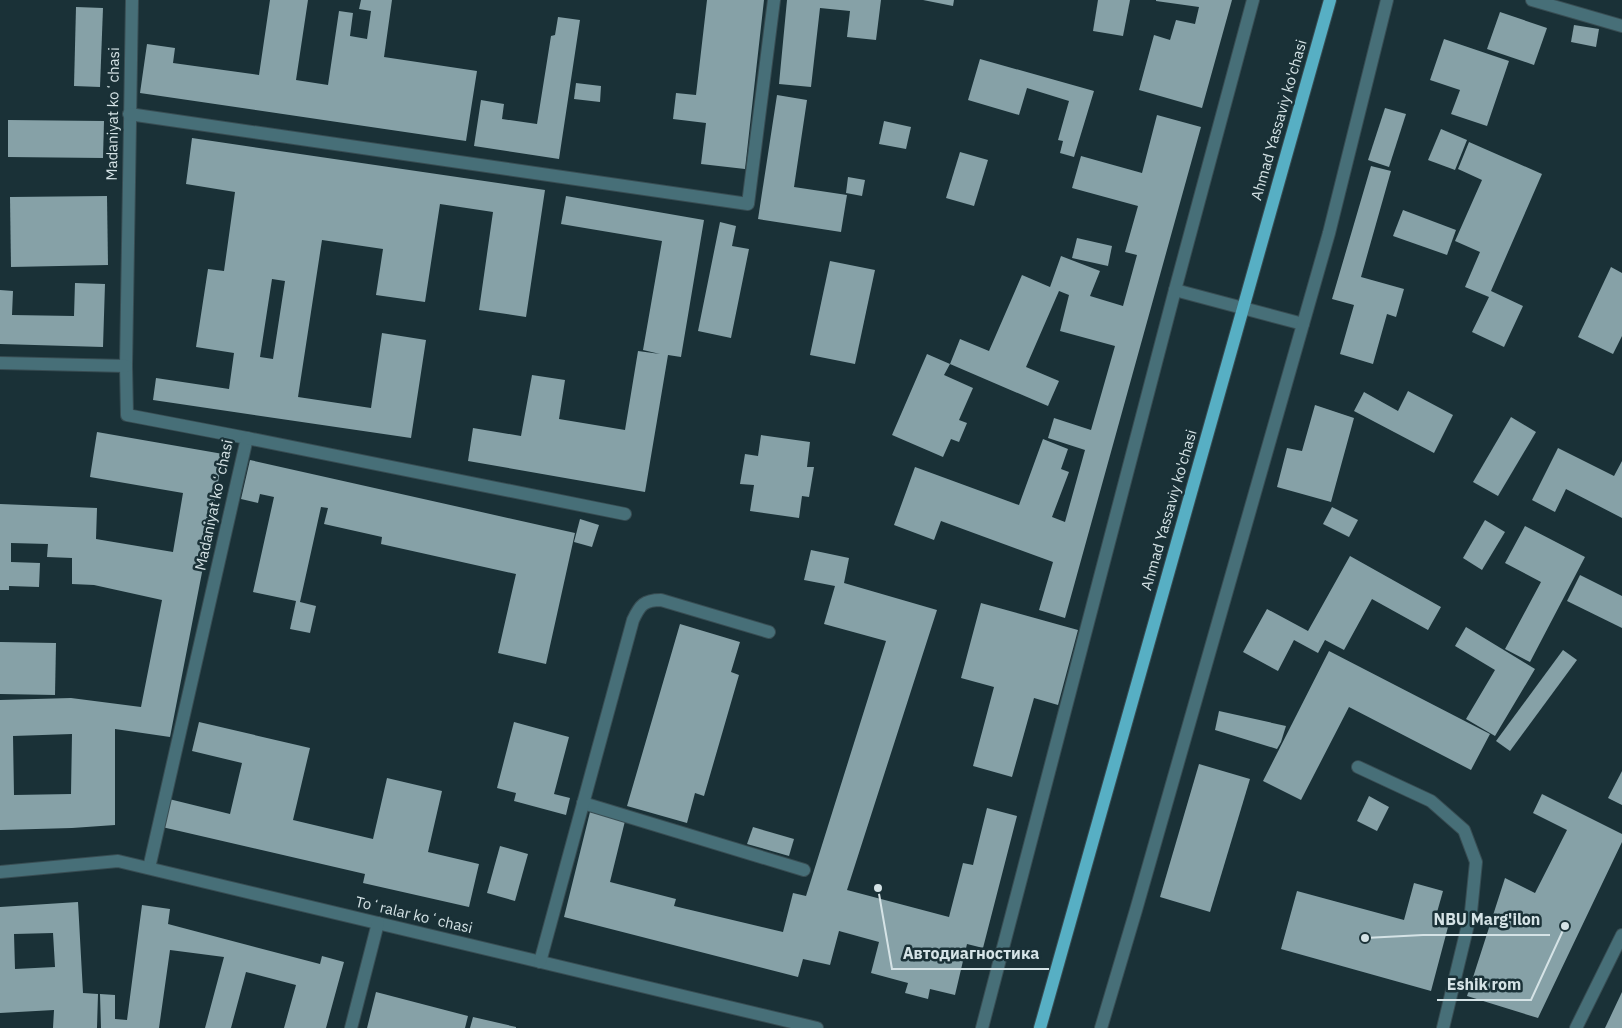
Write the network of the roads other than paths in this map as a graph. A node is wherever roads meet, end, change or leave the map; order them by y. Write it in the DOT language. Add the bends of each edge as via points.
graph roads {
  1 [pos="132,0"];
  2 [pos="774,0"];
  3 [pos="1253,0"];
  4 [pos="1330,0"];
  5 [pos="1387,0"];
  6 [pos="1532,0"];
  7 [pos="1622,26"];
  8 [pos="129,114"];
  9 [pos="1175,290"];
  10 [pos="1243,309"];
  11 [pos="1302,324"];
  12 [pos="0,363"];
  13 [pos="126,366"];
  14 [pos="247,438"];
  15 [pos="624,514"];
  16 [pos="769,632"];
  17 [pos="1358,767"];
  18 [pos="583,803"];
  19 [pos="149,868"];
  20 [pos="804,870"];
  21 [pos="0,872"];
  22 [pos="378,923"];
  23 [pos="1622,934"];
  24 [pos="540,962"];
  25 [pos="351,1028"];
  26 [pos="817,1028"];
  27 [pos="982,1028"];
  28 [pos="1040,1028"];
  29 [pos="1101,1028"];
  30 [pos="1443,1028"];
  31 [pos="1576,1028"];
  1 -- 8 [label="street, Madaniyat koʻchasi"];
  2 -- 8 [label="street" via="748,204"];
  3 -- 9 [label="street"];
  4 -- 10 [label="main road, Ahmad Yassaviy ko'chasi"];
  5 -- 11 [label="street" via="1329,233"];
  6 -- 7 [label="street"];
  8 -- 13 [label="street, Madaniyat koʻchasi"];
  9 -- 10 [label="street"];
  9 -- 27 [label="street"];
  10 -- 11 [label="street"];
  10 -- 28 [label="main road, Ahmad Yassaviy ko'chasi"];
  11 -- 29 [label="street"];
  12 -- 13 [label="street"];
  13 -- 14 [label="street, Madaniyat koʻchasi" via="127,415"];
  14 -- 15 [label="street"];
  14 -- 19 [label="street, Madaniyat koʻchasi"];
  16 -- 18 [label="street" via="661,600 651,600 638,609"];
  17 -- 30 [label="street" via="1432,801 1464,830 1476,862 1471,912"];
  18 -- 20 [label="street"];
  18 -- 24 [label="street"];
  19 -- 21 [label="street, Toʻralar koʻchasi" via="118,861"];
  19 -- 22 [label="street, Toʻralar koʻchasi"];
  22 -- 24 [label="street, Toʻralar koʻchasi"];
  22 -- 25 [label="street"];
  23 -- 31 [label="street"];
  24 -- 26 [label="street, Toʻralar koʻchasi"];
}
